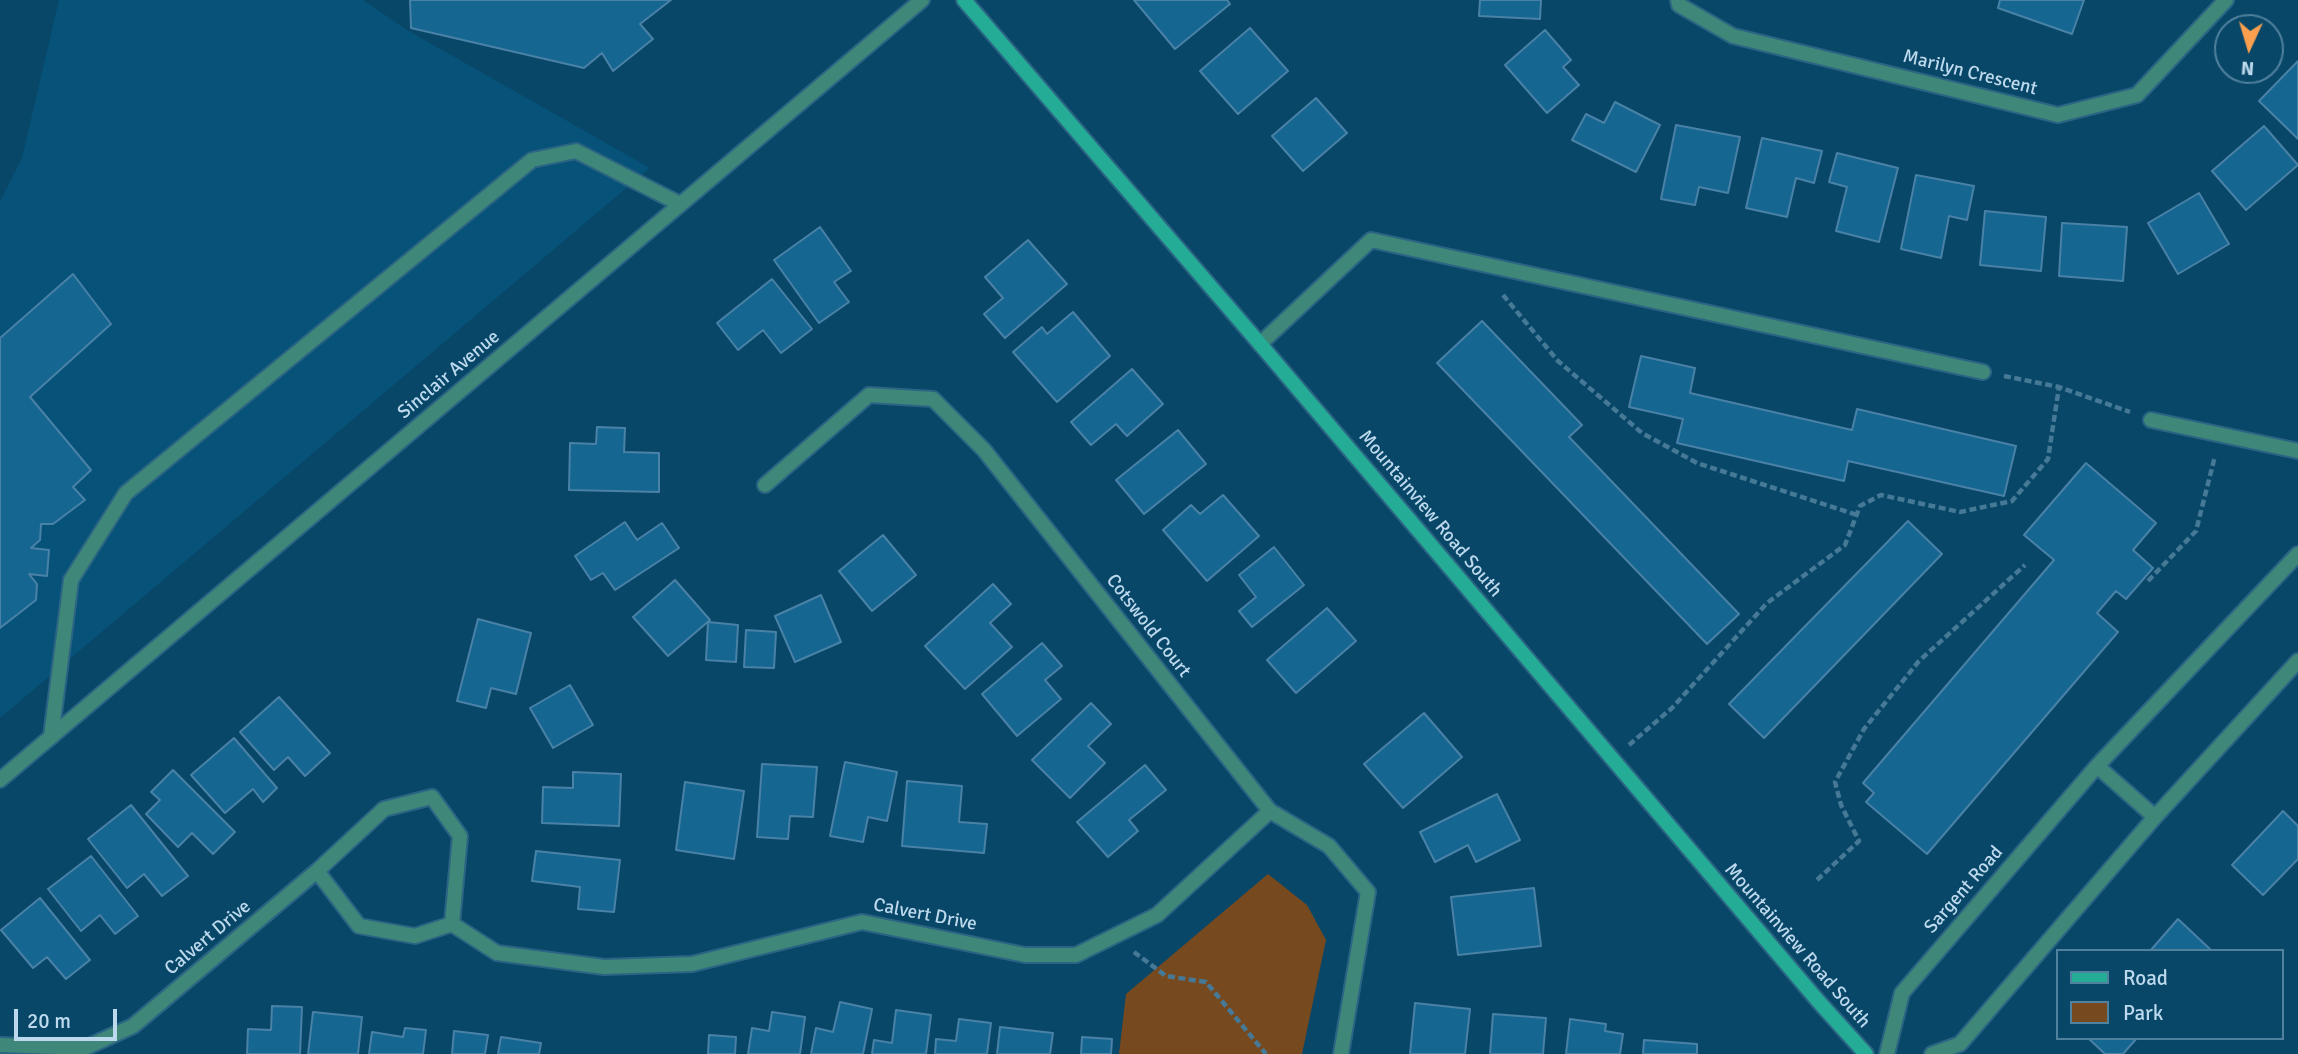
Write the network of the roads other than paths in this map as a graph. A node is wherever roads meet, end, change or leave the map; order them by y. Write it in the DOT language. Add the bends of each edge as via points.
graph roads {
  1 [pos="922,0"];
  2 [pos="964,0"];
  3 [pos="1678,0"];
  4 [pos="2226,0"];
  5 [pos="680,204"];
  6 [pos="1260,344"];
  7 [pos="1983,372"];
  8 [pos="2151,420"];
  9 [pos="2298,451"];
  10 [pos="765,485"];
  11 [pos="2298,554"];
  12 [pos="2298,661"];
  13 [pos="51,737"];
  14 [pos="2097,766"];
  15 [pos="0,780"];
  16 [pos="1270,811"];
  17 [pos="2155,817"];
  18 [pos="317,871"];
  19 [pos="452,923"];
  20 [pos="0,1045"];
  21 [pos="1341,1054"];
  22 [pos="1866,1054"];
  23 [pos="1887,1054"];
  24 [pos="1932,1054"];
  1 -- 5 [label="street, Sinclair Avenue"];
  2 -- 6 [label="main road, Mountainview Road South"];
  3 -- 4 [label="street, Marilyn Crescent" via="1679,5 1733,36 2058,115 2137,95"];
  5 -- 13 [label="street, Sinclair Avenue"];
  5 -- 13 [label="street" via="576,151 532,160 127,493 71,580"];
  6 -- 7 [label="street" via="1371,240"];
  6 -- 22 [label="main road, Mountainview Road South"];
  8 -- 9 [label="street"];
  10 -- 16 [label="street, Cotswold Court" via="869,395 933,399 984,450"];
  11 -- 14 [label="street, Sargent Road"];
  12 -- 17 [label="street"];
  13 -- 15 [label="street, Sinclair Avenue"];
  14 -- 17 [label="street"];
  14 -- 23 [label="street, Sargent Road" via="1902,993"];
  16 -- 19 [label="street, Calvert Drive" via="1157,915 1076,955 1025,956 862,922 692,964 604,967 497,953"];
  16 -- 21 [label="street, Cotswold Court" via="1329,846 1368,892"];
  17 -- 24 [label="street" via="1960,1044"];
  18 -- 19 [label="street" via="359,926 415,936"];
  18 -- 19 [label="street, Calvert Drive" via="384,809 432,797 460,836"];
  18 -- 20 [label="street, Calvert Drive" via="133,1026 85,1048"];
}
